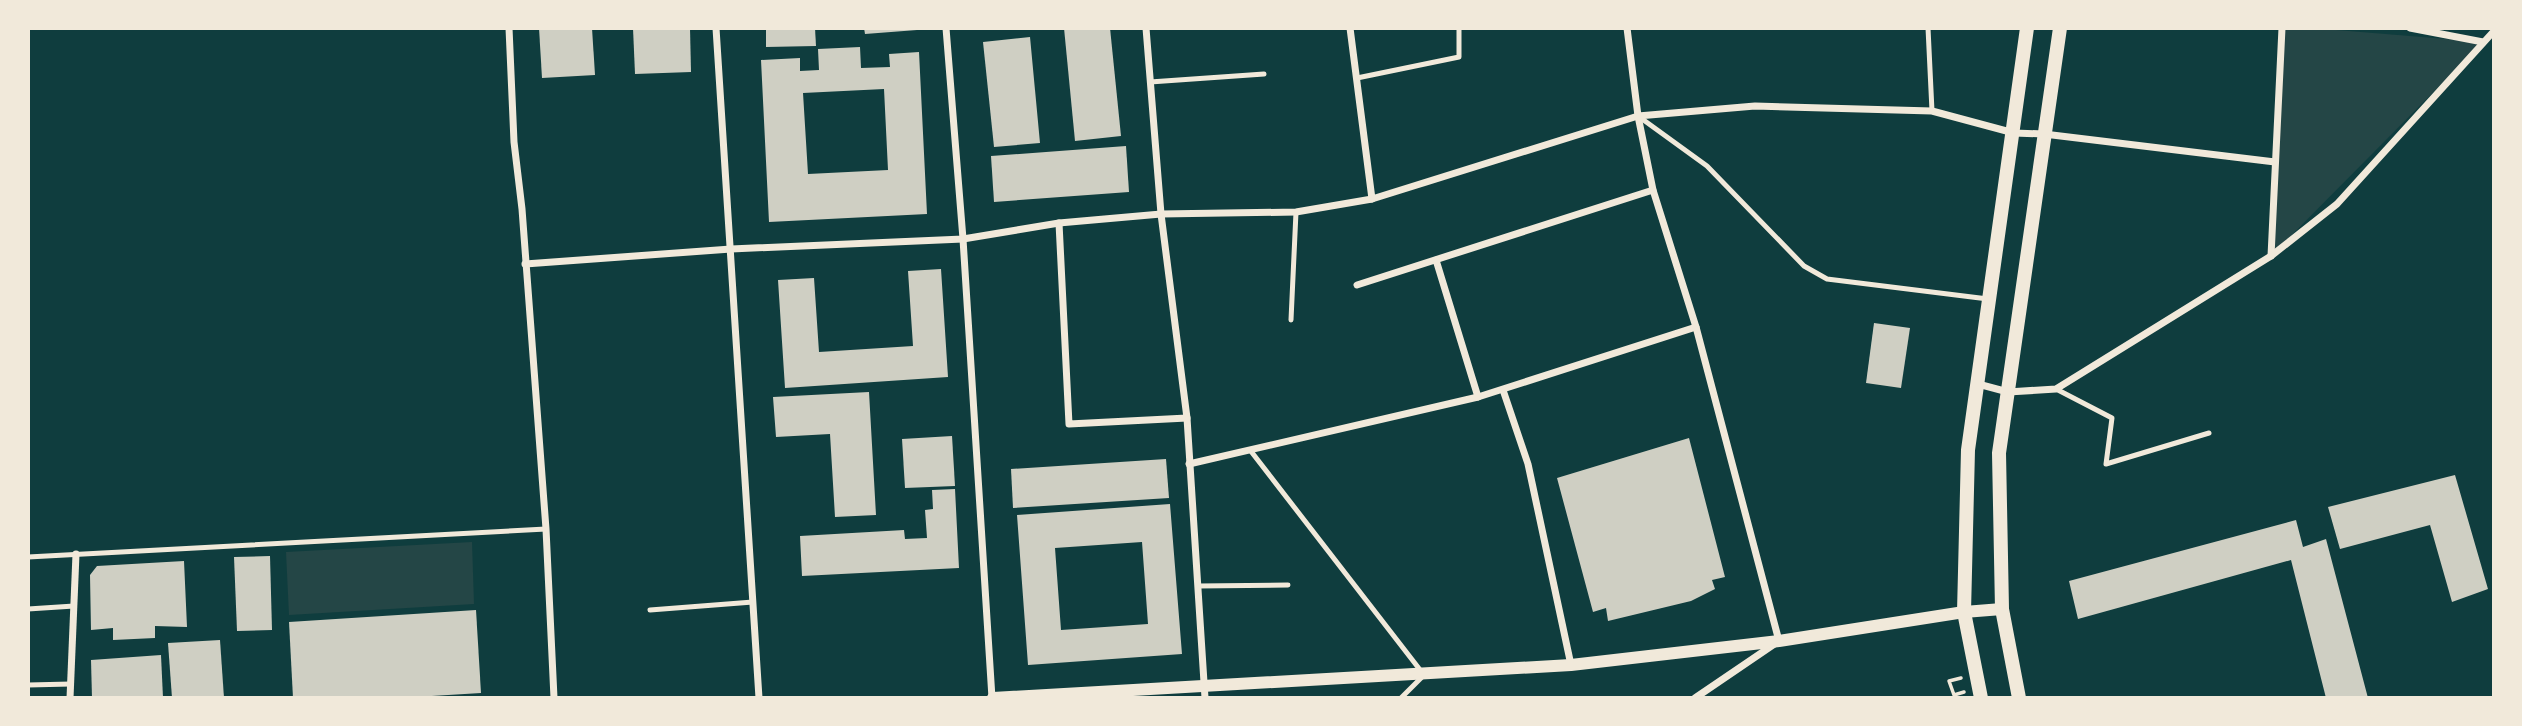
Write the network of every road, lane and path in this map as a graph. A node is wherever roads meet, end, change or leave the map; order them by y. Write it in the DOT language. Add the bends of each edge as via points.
graph roads {
  1 [pos="509,28"];
  2 [pos="716,28"];
  3 [pos="946,28"];
  4 [pos="1146,28"];
  5 [pos="1350,28"];
  6 [pos="1459,28"];
  7 [pos="1627,28"];
  8 [pos="1928,28"];
  9 [pos="2027,28"];
  10 [pos="2060,28"];
  11 [pos="2282,28"];
  12 [pos="2410,28"];
  13 [pos="2494,30"];
  14 [pos="2483,42"];
  15 [pos="1264,74"];
  16 [pos="1357,78"];
  17 [pos="1150,82"];
  18 [pos="1932,111"];
  19 [pos="1638,116"];
  20 [pos="2014,133"];
  21 [pos="2044,134"];
  22 [pos="2274,162"];
  23 [pos="1653,190"];
  24 [pos="1372,199"];
  25 [pos="1296,212"];
  26 [pos="1161,214"];
  27 [pos="1059,223"];
  28 [pos="963,239"];
  29 [pos="731,249"];
  30 [pos="2271,256"];
  31 [pos="1436,260"];
  32 [pos="525,264"];
  33 [pos="1357,285"];
  34 [pos="1990,299"];
  35 [pos="1291,320"];
  36 [pos="1696,327"];
  37 [pos="1978,384"];
  38 [pos="2056,389"];
  39 [pos="1503,390"];
  40 [pos="2008,392"];
  41 [pos="1478,397"];
  42 [pos="1187,418"];
  43 [pos="2209,433"];
  44 [pos="1250,450"];
  45 [pos="1189,464"];
  46 [pos="546,529"];
  47 [pos="76,554"];
  48 [pos="28,557"];
  49 [pos="1288,585"];
  50 [pos="1198,586"];
  51 [pos="753,602"];
  52 [pos="74,606"];
  53 [pos="28,609"];
  54 [pos="2002,609"];
  55 [pos="650,610"];
  56 [pos="1964,612"];
  57 [pos="1779,641"];
  58 [pos="1571,665"];
  59 [pos="1424,675"];
  60 [pos="1949,681"];
  61 [pos="71,684"];
  62 [pos="28,685"];
  63 [pos="1205,692"];
  64 [pos="1710,694"];
  65 [pos="1954,695"];
  66 [pos="70,698"];
  67 [pos="554,698"];
  68 [pos="759,698"];
  69 [pos="992,698"];
  70 [pos="1401,698"];
  71 [pos="1695,698"];
  72 [pos="1981,698"];
  73 [pos="2019,698"];
  1 -- 32 [label="street" via="513,142"];
  2 -- 29 [label="street"];
  3 -- 28 [label="street"];
  4 -- 17 [label="street"];
  5 -- 16 [label="street"];
  6 -- 16 [label="lane" via="1459,57"];
  7 -- 19 [label="street"];
  8 -- 18 [label="lane"];
  9 -- 20 [label="main road"];
  10 -- 21 [label="main road"];
  11 -- 22 [label="street"];
  12 -- 14 [label="street"];
  13 -- 14 [label="street"];
  14 -- 30 [label="street" via="2337,204"];
  15 -- 17 [label="lane"];
  16 -- 24 [label="street"];
  17 -- 26 [label="street"];
  18 -- 19 [label="street" via="1755,106"];
  18 -- 20 [label="street"];
  19 -- 23 [label="street"];
  19 -- 24 [label="street"];
  19 -- 34 [label="lane" via="1707,166 1804,266 1827,279"];
  20 -- 21 [label="street"];
  20 -- 34 [label="main road"];
  21 -- 22 [label="street"];
  21 -- 40 [label="main road"];
  22 -- 30 [label="street"];
  23 -- 31 [label="street"];
  23 -- 36 [label="street"];
  24 -- 25 [label="street"];
  25 -- 26 [label="street"];
  25 -- 35 [label="lane"];
  26 -- 27 [label="street"];
  26 -- 42 [label="street"];
  27 -- 28 [label="street"];
  27 -- 42 [label="street" via="1069,424"];
  28 -- 29 [label="street"];
  28 -- 69 [label="street"];
  29 -- 32 [label="street"];
  29 -- 51 [label="street"];
  30 -- 38 [label="street"];
  31 -- 33 [label="street"];
  31 -- 41 [label="street"];
  32 -- 46 [label="street"];
  34 -- 37 [label="main road"];
  36 -- 39 [label="street"];
  36 -- 57 [label="street"];
  37 -- 40 [label="street"];
  37 -- 56 [label="main road" via="1968,450"];
  38 -- 40 [label="street"];
  38 -- 43 [label="lane" via="2112,418 2106,464"];
  39 -- 41 [label="street"];
  39 -- 58 [label="street" via="1528,464"];
  40 -- 54 [label="main road" via="1999,453"];
  41 -- 44 [label="street"];
  42 -- 45 [label="street"];
  44 -- 45 [label="street"];
  44 -- 59 [label="lane"];
  45 -- 50 [label="street"];
  46 -- 47 [label="lane"];
  46 -- 67 [label="street"];
  47 -- 48 [label="lane"];
  47 -- 52 [label="street"];
  49 -- 50 [label="lane"];
  50 -- 63 [label="street"];
  51 -- 55 [label="lane"];
  51 -- 68 [label="street"];
  52 -- 53 [label="lane"];
  52 -- 61 [label="street"];
  54 -- 56 [label="street"];
  54 -- 73 [label="main road"];
  56 -- 57 [label="street"];
  56 -- 72 [label="main road"];
  57 -- 58 [label="street"];
  57 -- 64 [label="street"];
  58 -- 59 [label="street"];
  59 -- 63 [label="street"];
  59 -- 70 [label="lane"];
  60 -- 65 [label="path"];
  61 -- 62 [label="lane"];
  61 -- 66 [label="street"];
  63 -- 69 [label="street"];
  64 -- 71 [label="street"];
}
